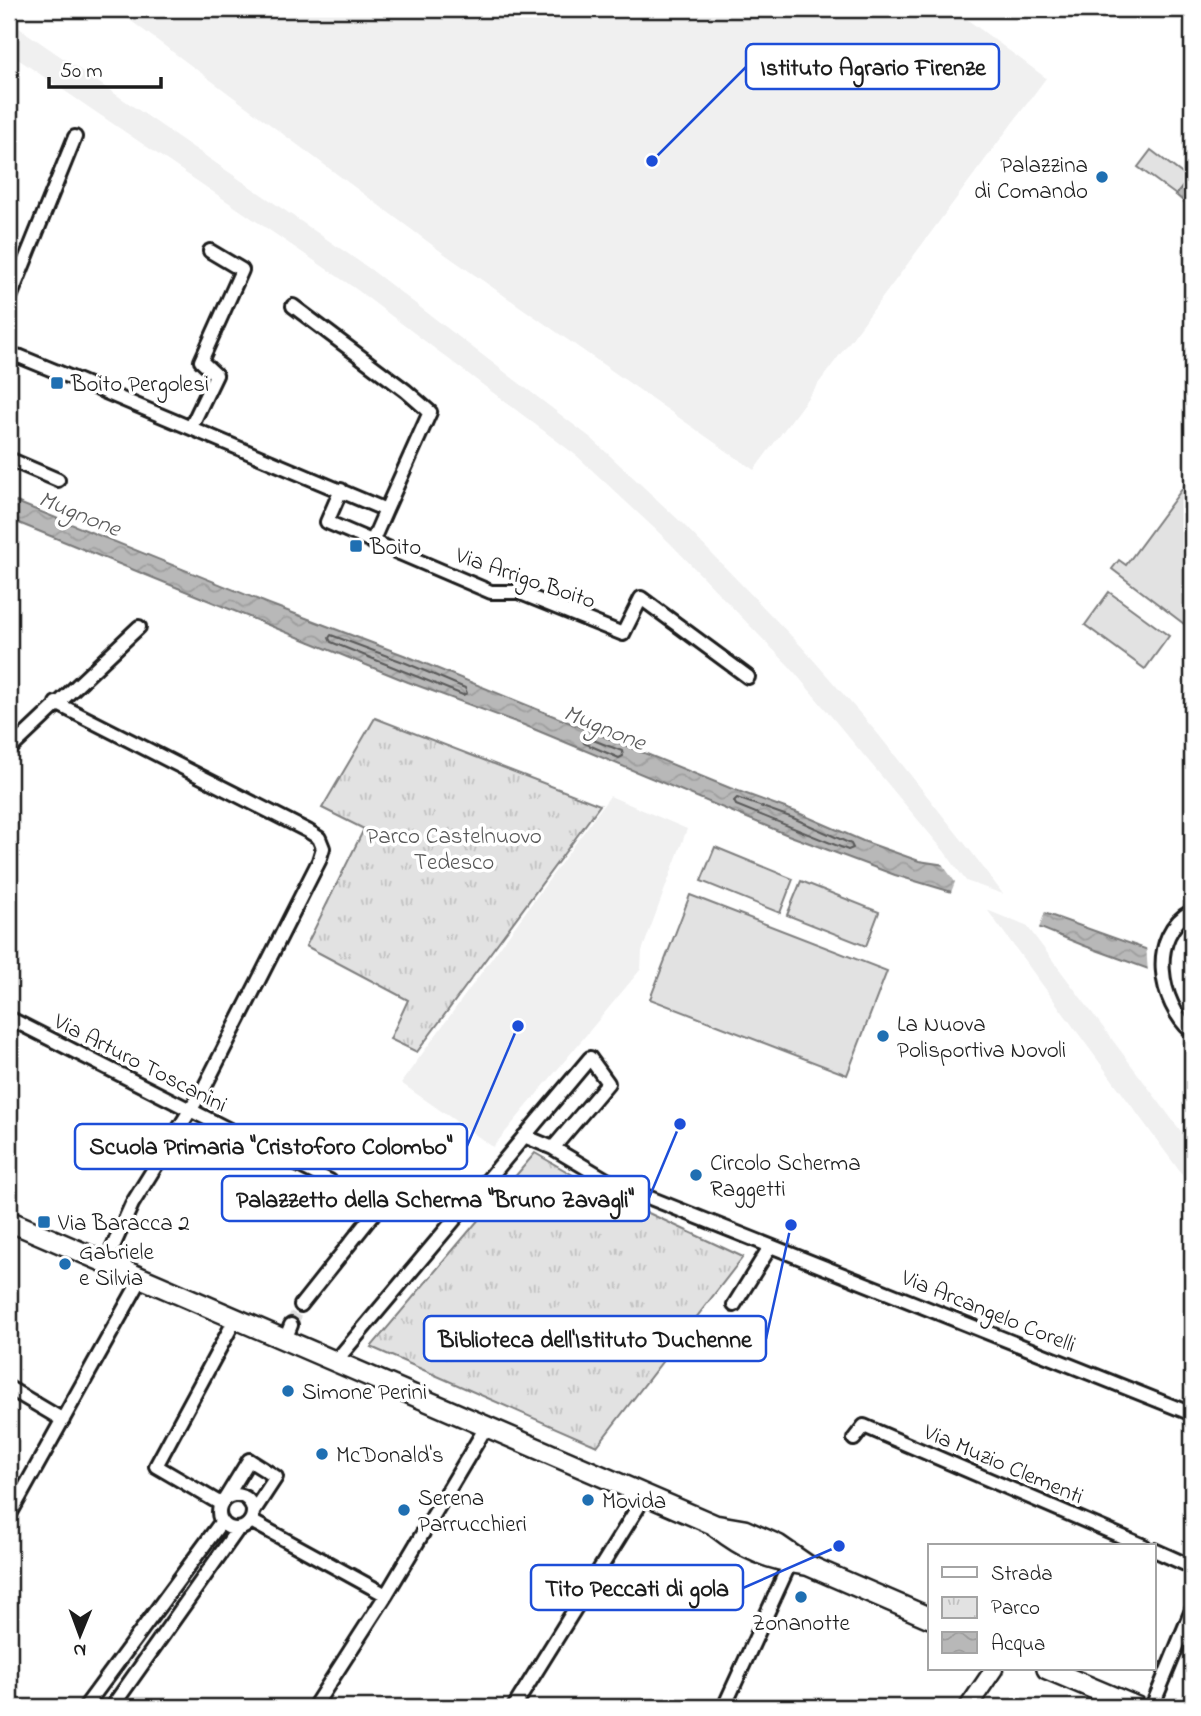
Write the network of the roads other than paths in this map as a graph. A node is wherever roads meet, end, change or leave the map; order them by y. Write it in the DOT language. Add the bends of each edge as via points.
graph roads {
  1 [pos="75,138"];
  2 [pos="210,251"];
  3 [pos="9,300"];
  4 [pos="293,306"];
  5 [pos="9,355"];
  6 [pos="191,427"];
  7 [pos="9,459"];
  8 [pos="58,480"];
  9 [pos="341,490"];
  10 [pos="386,510"];
  11 [pos="372,542"];
  12 [pos="139,627"];
  13 [pos="748,677"];
  14 [pos="57,703"];
  15 [pos="9,750"];
  16 [pos="1192,911"];
  17 [pos="9,1018"];
  18 [pos="1192,1032"];
  19 [pos="191,1111"];
  20 [pos="524,1136"];
  21 [pos="553,1148"];
  22 [pos="330,1181"];
  23 [pos="390,1193"];
  24 [pos="9,1221"];
  25 [pos="770,1247"];
  26 [pos="106,1262"];
  27 [pos="142,1277"];
  28 [pos="301,1305"];
  29 [pos="734,1305"];
  30 [pos="236,1318"];
  31 [pos="335,1362"];
  32 [pos="9,1388"];
  33 [pos="1192,1414"];
  34 [pos="64,1420"];
  35 [pos="486,1427"];
  36 [pos="854,1439"];
  37 [pos="645,1496"];
  38 [pos="223,1502"];
  39 [pos="9,1516"];
  40 [pos="252,1516"];
  41 [pos="222,1521"];
  42 [pos="238,1529"];
  43 [pos="1139,1544"];
  44 [pos="1156,1551"];
  45 [pos="799,1564"];
  46 [pos="1192,1567"];
  47 [pos="386,1595"];
  48 [pos="1192,1610"];
  49 [pos="928,1617"];
  50 [pos="993,1670"];
  51 [pos="1049,1670"];
  52 [pos="86,1707"];
  53 [pos="112,1707"];
  54 [pos="314,1707"];
  55 [pos="514,1707"];
  56 [pos="724,1707"];
  57 [pos="968,1707"];
  58 [pos="1137,1707"];
  59 [pos="1152,1707"];
  1 -- 3 [label="street"];
  2 -- 6 [label="street" via="242,270 201,361 216,376"];
  4 -- 10 [label="street" via="430,412"];
  5 -- 6 [label="street"];
  6 -- 9 [label="street"];
  7 -- 8 [label="street"];
  9 -- 10 [label="street"];
  9 -- 11 [label="street, Via Arrigo Boito" via="327,522"];
  10 -- 11 [label="street"];
  11 -- 13 [label="street, Via Arrigo Boito" via="491,592 518,592 624,634 641,598"];
  12 -- 14 [label="street"];
  14 -- 15 [label="street"];
  14 -- 19 [label="street" via="308,831 323,846"];
  16 -- 18 [label="street" via="1176,923 1163,946 1169,998"];
  17 -- 19 [label="street, Via Arturo Toscanini"];
  19 -- 22 [label="street, Via Arturo Toscanini"];
  19 -- 26 [label="street" via="132,1204"];
  20 -- 21 [label="street, Via Arcangelo Corelli"];
  20 -- 21 [label="street" via="590,1058 608,1083"];
  20 -- 31 [label="street"];
  21 -- 25 [label="street, Via Arcangelo Corelli" via="610,1182"];
  23 -- 28 [label="street"];
  24 -- 26 [label="main road"];
  25 -- 29 [label="street"];
  25 -- 33 [label="street, Via Arcangelo Corelli"];
  26 -- 27 [label="main road"];
  27 -- 30 [label="main road"];
  27 -- 34 [label="street"];
  30 -- 31 [label="main road" via="288,1333"];
  30 -- 38 [label="street" via="156,1466"];
  31 -- 35 [label="main road"];
  32 -- 34 [label="street"];
  34 -- 39 [label="street"];
  35 -- 37 [label="main road"];
  35 -- 47 [label="street"];
  36 -- 43 [label="street, Via Muzio Clementi" via="864,1426"];
  37 -- 45 [label="main road" via="784,1547"];
  37 -- 55 [label="street"];
  38 -- 40 [label="street" via="243,1496 252,1506"];
  38 -- 40 [label="street" via="249,1461 276,1478"];
  38 -- 41 [label="street" via="219,1510"];
  40 -- 42 [label="street"];
  40 -- 47 [label="street"];
  41 -- 42 [label="street"];
  41 -- 52 [label="street"];
  42 -- 53 [label="street"];
  44 -- 46 [label="street"];
  45 -- 49 [label="main road"];
  45 -- 56 [label="street"];
  47 -- 54 [label="street"];
  48 -- 59 [label="street"];
  50 -- 57 [label="street"];
  51 -- 58 [label="main road"];
}
